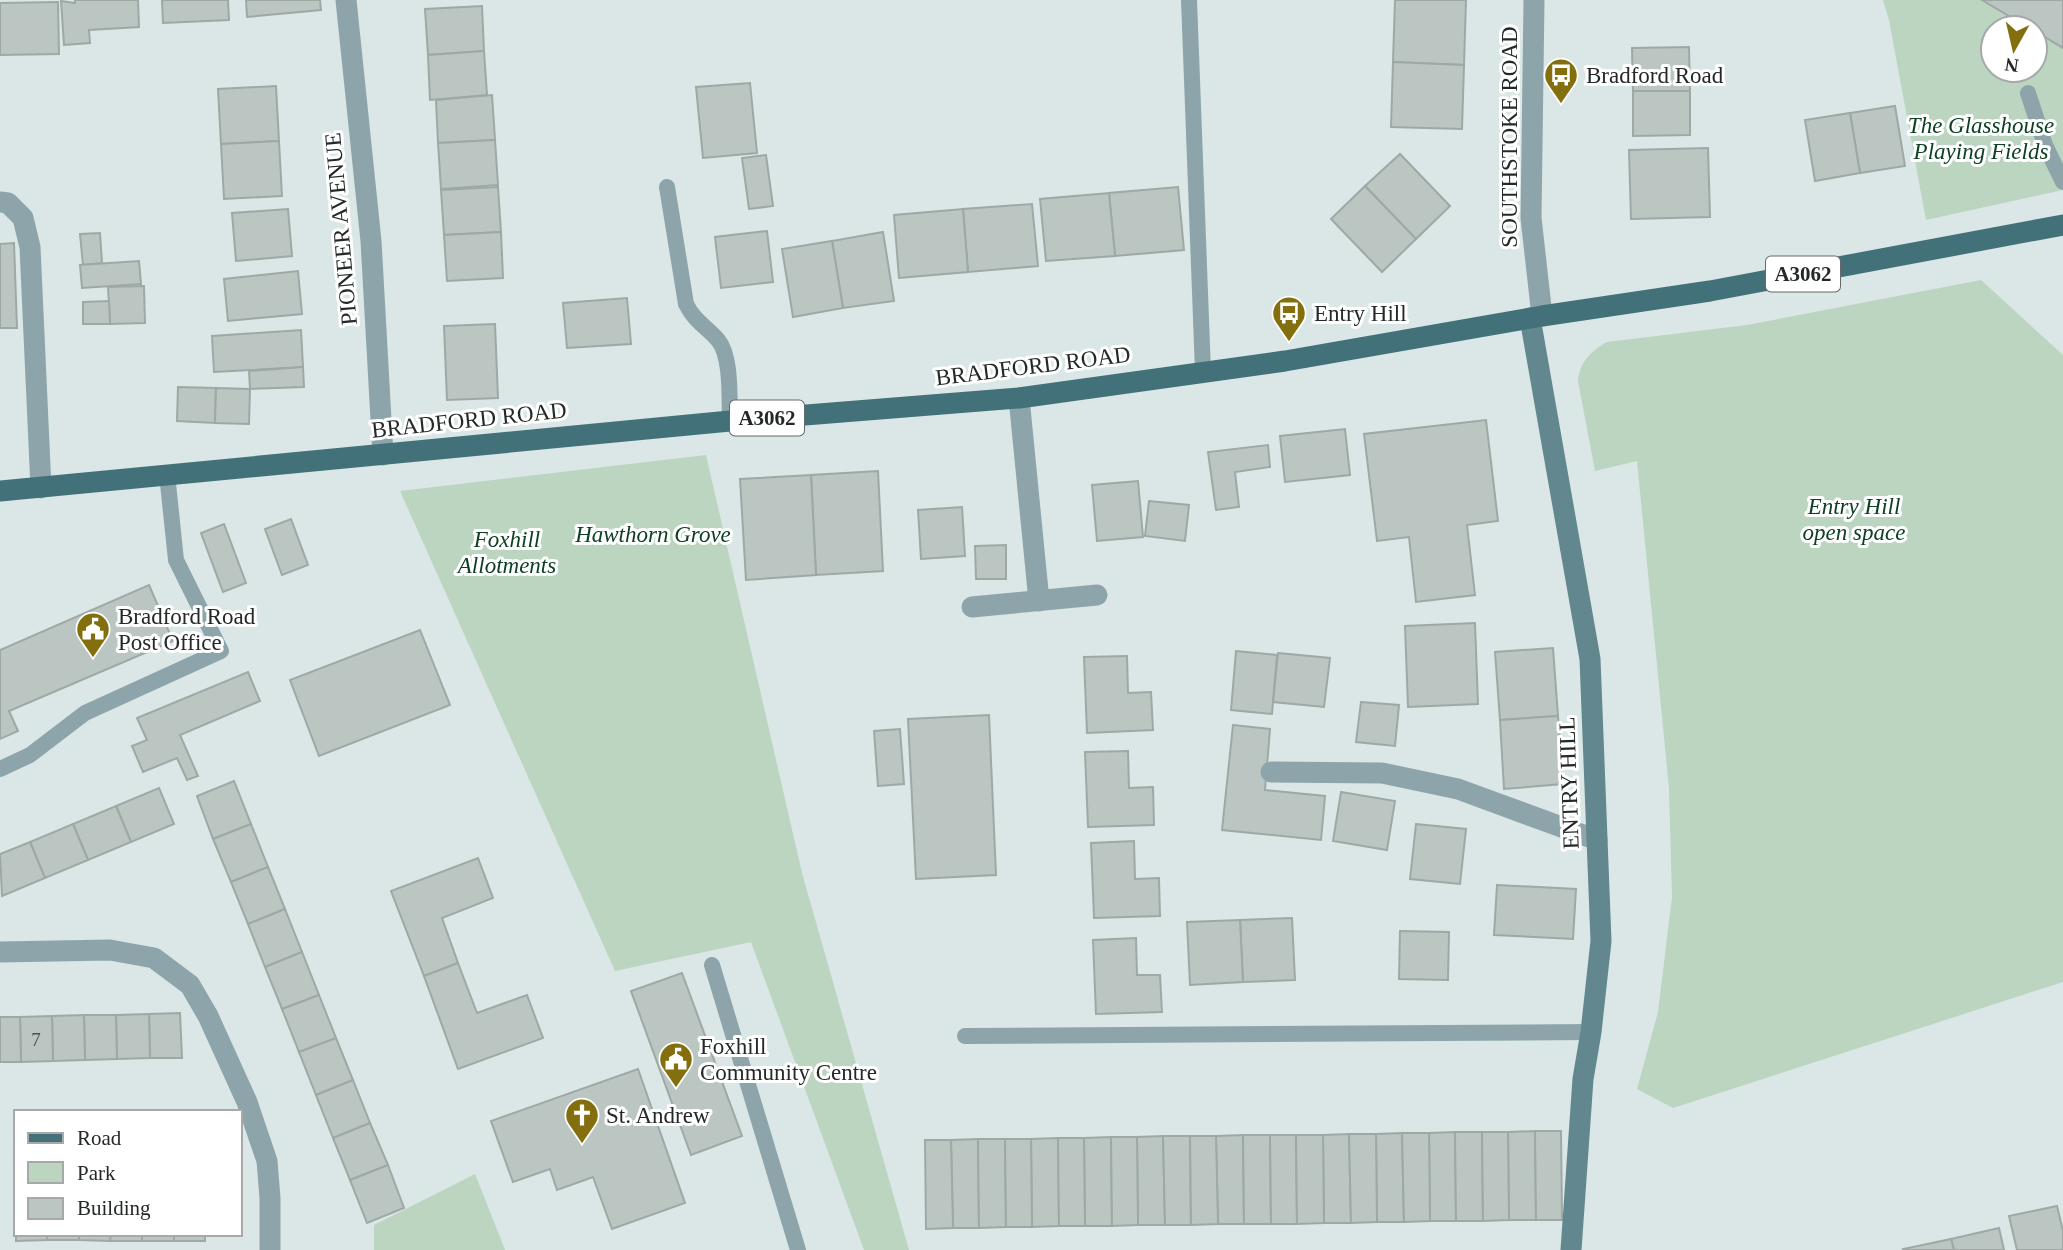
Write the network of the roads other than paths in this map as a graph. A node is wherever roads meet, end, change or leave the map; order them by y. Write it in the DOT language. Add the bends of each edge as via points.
graph roads {
  1 [pos="346,0"];
  2 [pos="1189,0"];
  3 [pos="1534,0"];
  4 [pos="2028,93"];
  5 [pos="2063,182"];
  6 [pos="667,187"];
  7 [pos="0,202"];
  8 [pos="2063,225"];
  9 [pos="1536,317"];
  10 [pos="1203,372"];
  11 [pos="1019,398"];
  12 [pos="730,421"];
  13 [pos="383,455"];
  14 [pos="167,474"];
  15 [pos="41,488"];
  16 [pos="0,491"];
  17 [pos="1097,595"];
  18 [pos="1039,601"];
  19 [pos="972,607"];
  20 [pos="0,769"];
  21 [pos="1271,772"];
  22 [pos="1597,840"];
  23 [pos="0,952"];
  24 [pos="712,965"];
  25 [pos="1591,1032"];
  26 [pos="965,1036"];
  27 [pos="270,1250"];
  28 [pos="798,1250"];
  29 [pos="1572,1250"];
  1 -- 13 [label="street, PIONEER AVENUE" via="371,242"];
  2 -- 10 [label="lane"];
  3 -- 9 [label="street, SOUTHSTOKE ROAD" via="1531,218"];
  4 -- 5 [label="lane"];
  6 -- 12 [label="lane" via="686,304 726,352"];
  7 -- 15 [label="street" via="8,203 23,218 30,247"];
  8 -- 9 [label="main road, BRADFORD ROAD / A3062" via="1710,291"];
  9 -- 10 [label="main road, BRADFORD ROAD / A3062"];
  9 -- 22 [label="street, ENTRY HILL" via="1590,659"];
  10 -- 11 [label="main road, BRADFORD ROAD / A3062"];
  11 -- 12 [label="main road, BRADFORD ROAD / A3062"];
  11 -- 18 [label="street"];
  12 -- 13 [label="main road, BRADFORD ROAD / A3062"];
  13 -- 14 [label="main road, BRADFORD ROAD / A3062"];
  14 -- 15 [label="main road, BRADFORD ROAD / A3062"];
  14 -- 20 [label="lane" via="176,560 221,651 85,713 30,755"];
  15 -- 16 [label="main road, BRADFORD ROAD / A3062"];
  17 -- 18 [label="street"];
  18 -- 19 [label="street"];
  21 -- 22 [label="street" via="1382,773 1458,789"];
  22 -- 25 [label="street, ENTRY HILL" via="1601,942"];
  23 -- 27 [label="street" via="110,950 154,958 190,985 247,1102 267,1161"];
  24 -- 28 [label="lane"];
  25 -- 26 [label="lane"];
  25 -- 29 [label="street, ENTRY HILL" via="1583,1079"];
}
